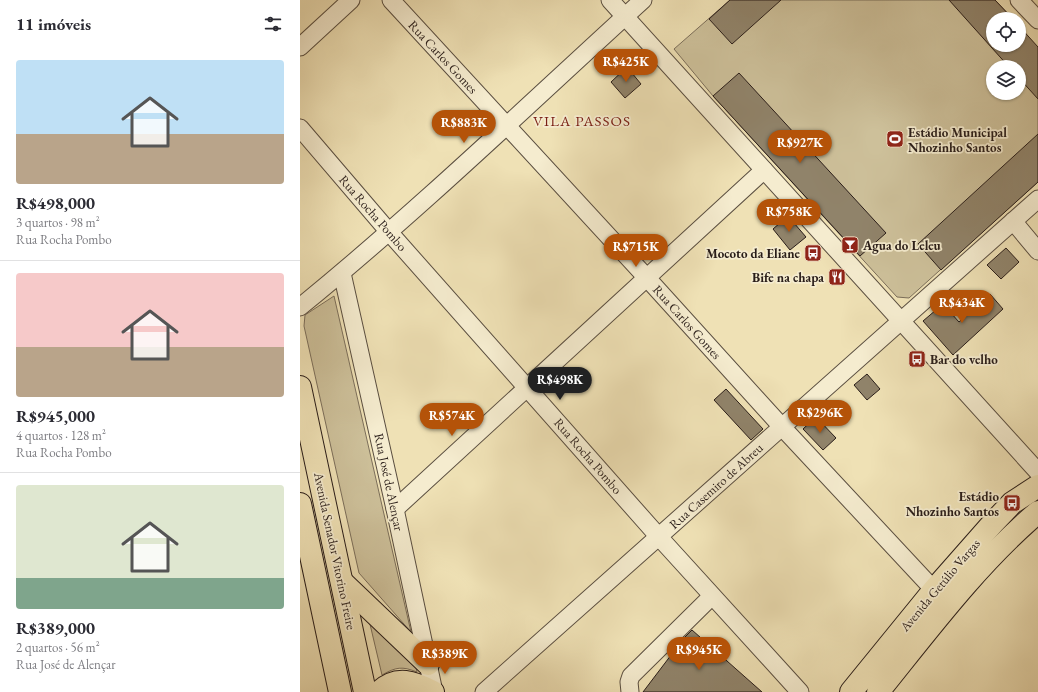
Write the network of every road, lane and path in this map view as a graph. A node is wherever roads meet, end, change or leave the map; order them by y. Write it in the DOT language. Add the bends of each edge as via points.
graph roads {
  1 [pos="351,0"];
  2 [pos="391,0"];
  3 [pos="610,0"];
  4 [pos="643,0"];
  5 [pos="1019,0"];
  6 [pos="625,17"];
  7 [pos="1038,20"];
  8 [pos="300,47"];
  9 [pos="506,125"];
  10 [pos="300,128"];
  11 [pos="764,170"];
  12 [pos="1038,199"];
  13 [pos="1013,221"];
  14 [pos="389,232"];
  15 [pos="1038,251"];
  16 [pos="342,273"];
  17 [pos="647,278"];
  18 [pos="300,307"];
  19 [pos="901,321"];
  20 [pos="300,387"];
  21 [pos="528,387"];
  22 [pos="782,427"];
  23 [pos="1038,472"];
  24 [pos="1038,486"];
  25 [pos="300,504"];
  26 [pos="395,509"];
  27 [pos="1038,512"];
  28 [pos="659,537"];
  29 [pos="342,582"];
  30 [pos="934,590"];
  31 [pos="712,596"];
  32 [pos="428,664"];
  33 [pos="891,675"];
  34 [pos="340,692"];
  35 [pos="365,692"];
  36 [pos="379,692"];
  37 [pos="433,692"];
  38 [pos="484,692"];
  39 [pos="630,692"];
  40 [pos="800,692"];
  41 [pos="851,692"];
  42 [pos="878,692"];
  1 -- 8 [label="street"];
  2 -- 9 [label="street, Rua Carlos Gomes"];
  3 -- 6 [label="street"];
  4 -- 6 [label="street"];
  5 -- 7 [label="street"];
  6 -- 9 [label="street"];
  6 -- 11 [label="street"];
  9 -- 14 [label="street"];
  9 -- 17 [label="street, Rua Carlos Gomes"];
  10 -- 14 [label="street, Rua Rocha Pombo"];
  11 -- 17 [label="street"];
  11 -- 19 [label="street"];
  12 -- 13 [label="street, Rua Casemiro de Abreu"];
  13 -- 15 [label="street"];
  13 -- 19 [label="street, Rua Casemiro de Abreu"];
  14 -- 16 [label="street"];
  14 -- 21 [label="street, Rua Rocha Pombo"];
  16 -- 18 [label="street"];
  16 -- 26 [label="street, Rua José de Alençar"];
  17 -- 21 [label="street"];
  17 -- 22 [label="street, Rua Carlos Gomes"];
  19 -- 22 [label="street, Rua Casemiro de Abreu"];
  19 -- 23 [label="street"];
  20 -- 29 [label="main road, Avenida Senador Vitorino Freire"];
  21 -- 26 [label="street"];
  21 -- 28 [label="street, Rua Rocha Pombo"];
  22 -- 28 [label="street, Rua Casemiro de Abreu"];
  22 -- 30 [label="street, Rua Carlos Gomes"];
  24 -- 30 [label="main road, Avenida Getúlio Vargas" via="1012,503"];
  25 -- 34 [label="main road, Avenida Senador Vitorino Freire"];
  26 -- 32 [label="street, Rua José de Alençar"];
  27 -- 33 [label="main road, Avenida Getúlio Vargas" via="994,552"];
  28 -- 31 [label="street, Rua Rocha Pombo"];
  28 -- 38 [label="street, Rua Casemiro de Abreu"];
  29 -- 32 [label="main road"];
  29 -- 35 [label="main road, Avenida Senador Vitorino Freire"];
  30 -- 33 [label="main road" via="939,595 940,603 901,651"];
  30 -- 41 [label="main road, Avenida Getúlio Vargas"];
  31 -- 39 [label="street" via="631,676"];
  31 -- 40 [label="street, Rua Rocha Pombo"];
  32 -- 37 [label="street, Rua José de Alençar"];
  33 -- 42 [label="main road, Avenida Getúlio Vargas"];
  36 -- 37 [label="main road" via="400,681 414,683"];
}
